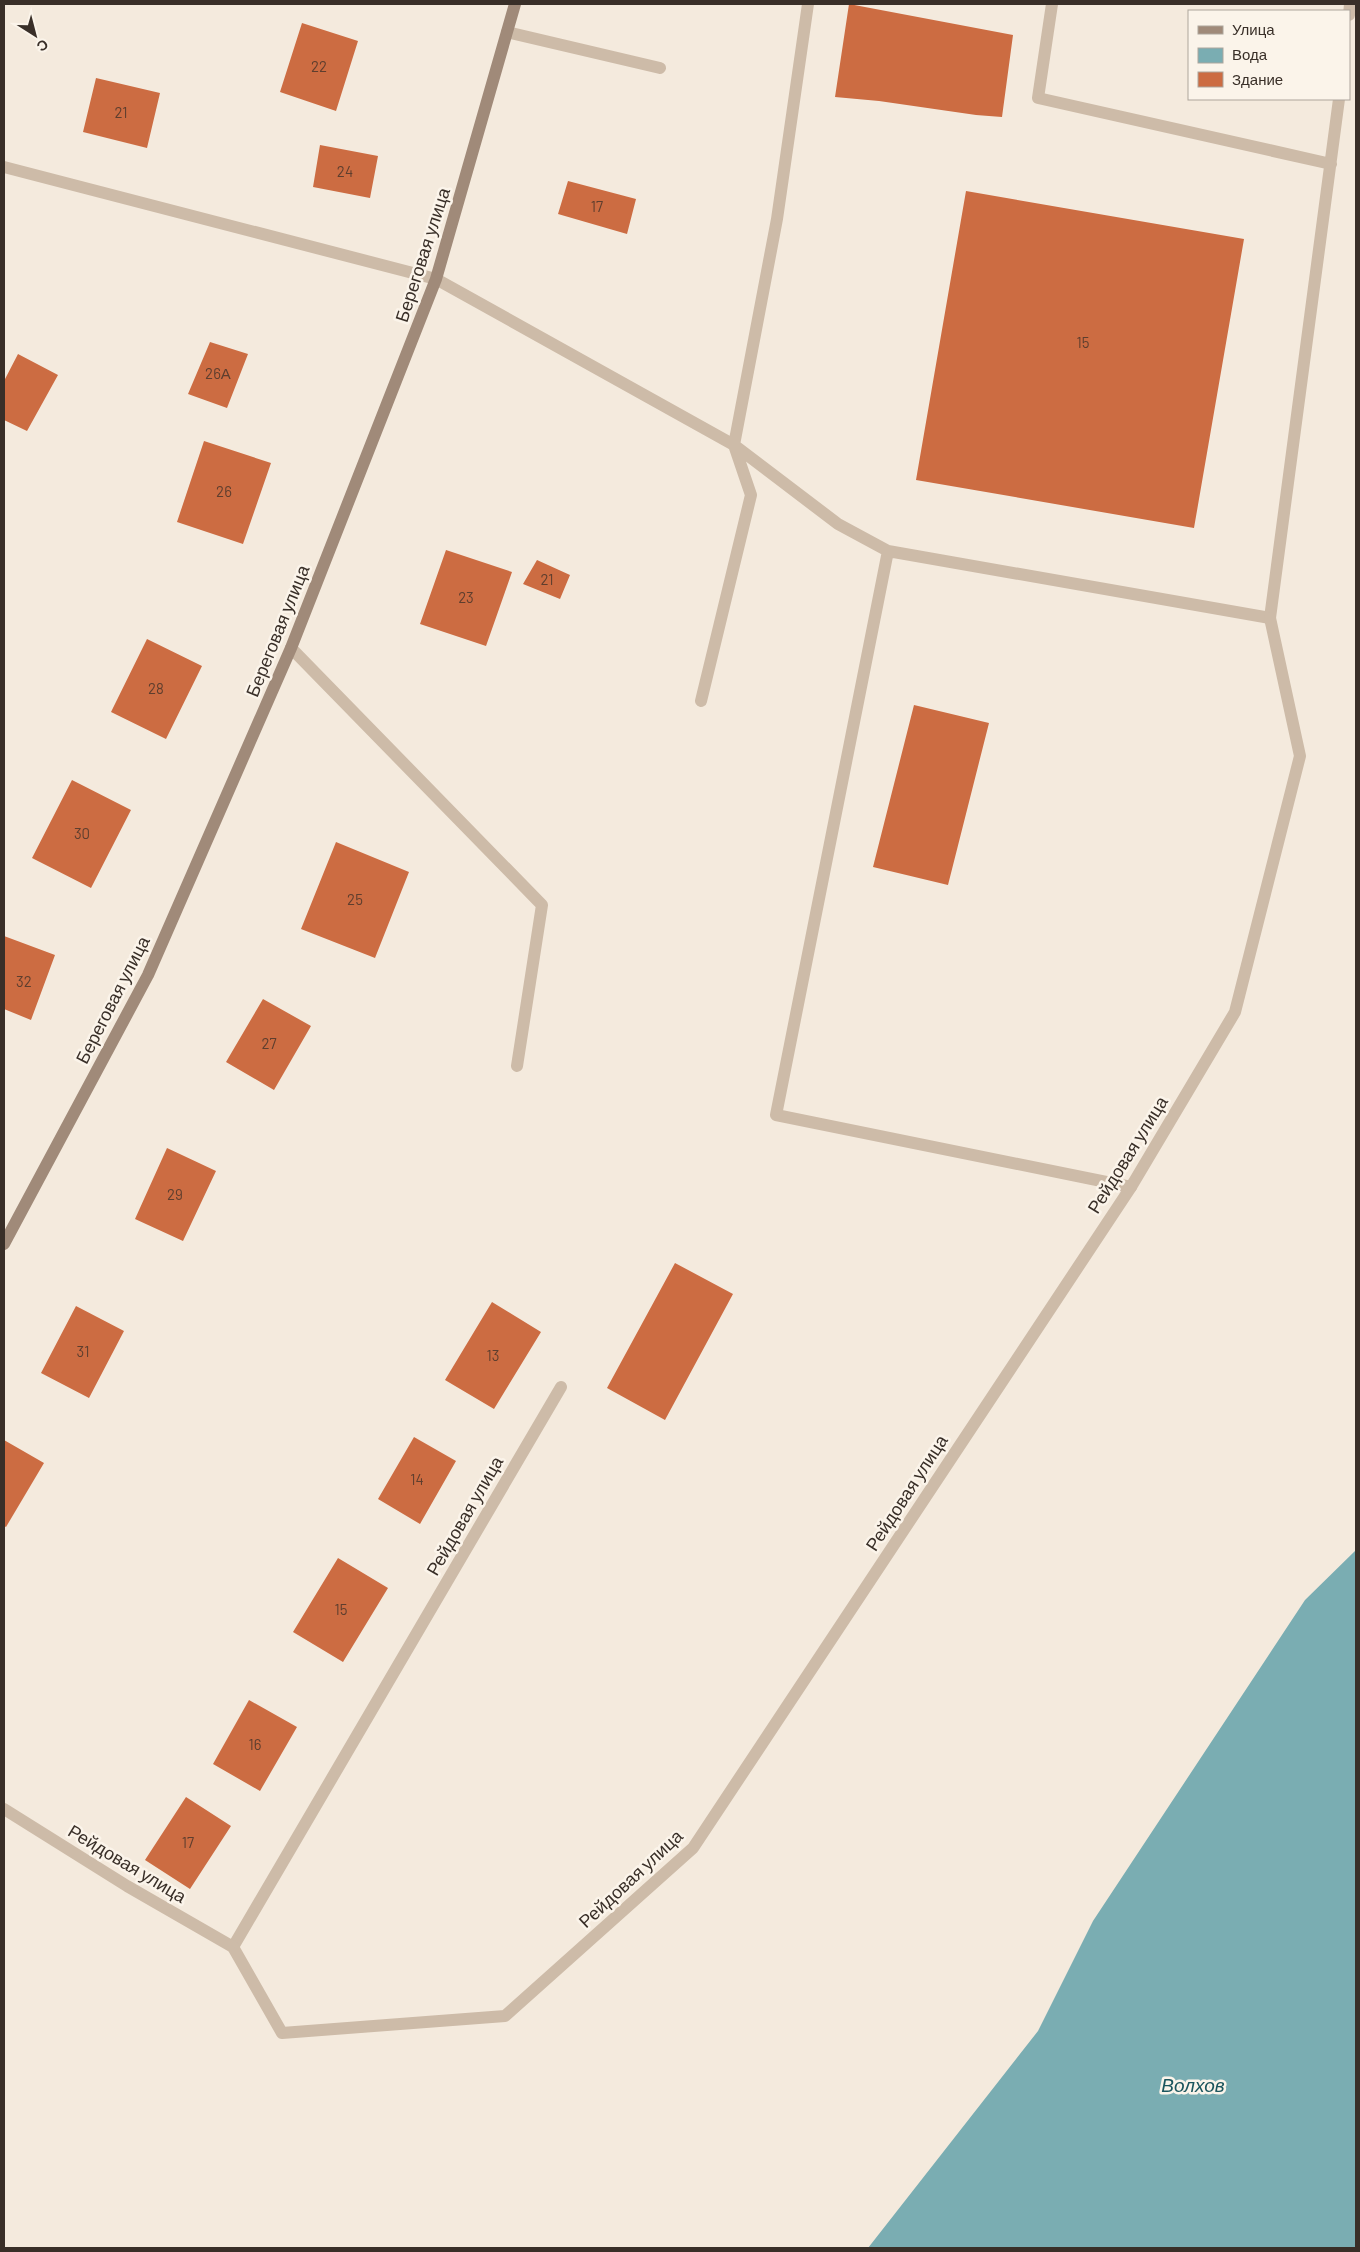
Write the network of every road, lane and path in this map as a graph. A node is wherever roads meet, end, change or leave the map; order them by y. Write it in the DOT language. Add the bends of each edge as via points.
graph roads {
  1 [pos="515,4"];
  2 [pos="808,4"];
  3 [pos="1052,4"];
  4 [pos="507,32"];
  5 [pos="660,68"];
  6 [pos="1339,100"];
  7 [pos="1331,164"];
  8 [pos="4,167"];
  9 [pos="436,279"];
  10 [pos="734,444"];
  11 [pos="888,551"];
  12 [pos="1270,618"];
  13 [pos="291,648"];
  14 [pos="701,701"];
  15 [pos="517,1066"];
  16 [pos="1131,1187"];
  17 [pos="4,1244"];
  18 [pos="561,1386"];
  19 [pos="4,1809"];
  20 [pos="234,1947"];
  1 -- 4 [label="street, Береговая улица"];
  2 -- 10 [label="street" via="777,219"];
  3 -- 7 [label="street" via="1038,98"];
  4 -- 5 [label="street"];
  4 -- 9 [label="street, Береговая улица"];
  6 -- 7 [label="street, Рейдовая улица"];
  7 -- 12 [label="street, Рейдовая улица"];
  8 -- 9 [label="street"];
  9 -- 10 [label="street"];
  9 -- 13 [label="street, Береговая улица"];
  10 -- 11 [label="street" via="838,524"];
  10 -- 14 [label="street" via="751,495"];
  11 -- 12 [label="street"];
  11 -- 16 [label="street" via="776,1115"];
  12 -- 16 [label="street, Рейдовая улица" via="1300,756 1235,1012"];
  13 -- 15 [label="street" via="542,905"];
  13 -- 17 [label="street, Береговая улица" via="148,975"];
  16 -- 20 [label="street, Рейдовая улица" via="693,1848 505,2016 282,2033"];
  18 -- 20 [label="street, Рейдовая улица"];
  19 -- 20 [label="street, Рейдовая улица"];
}
